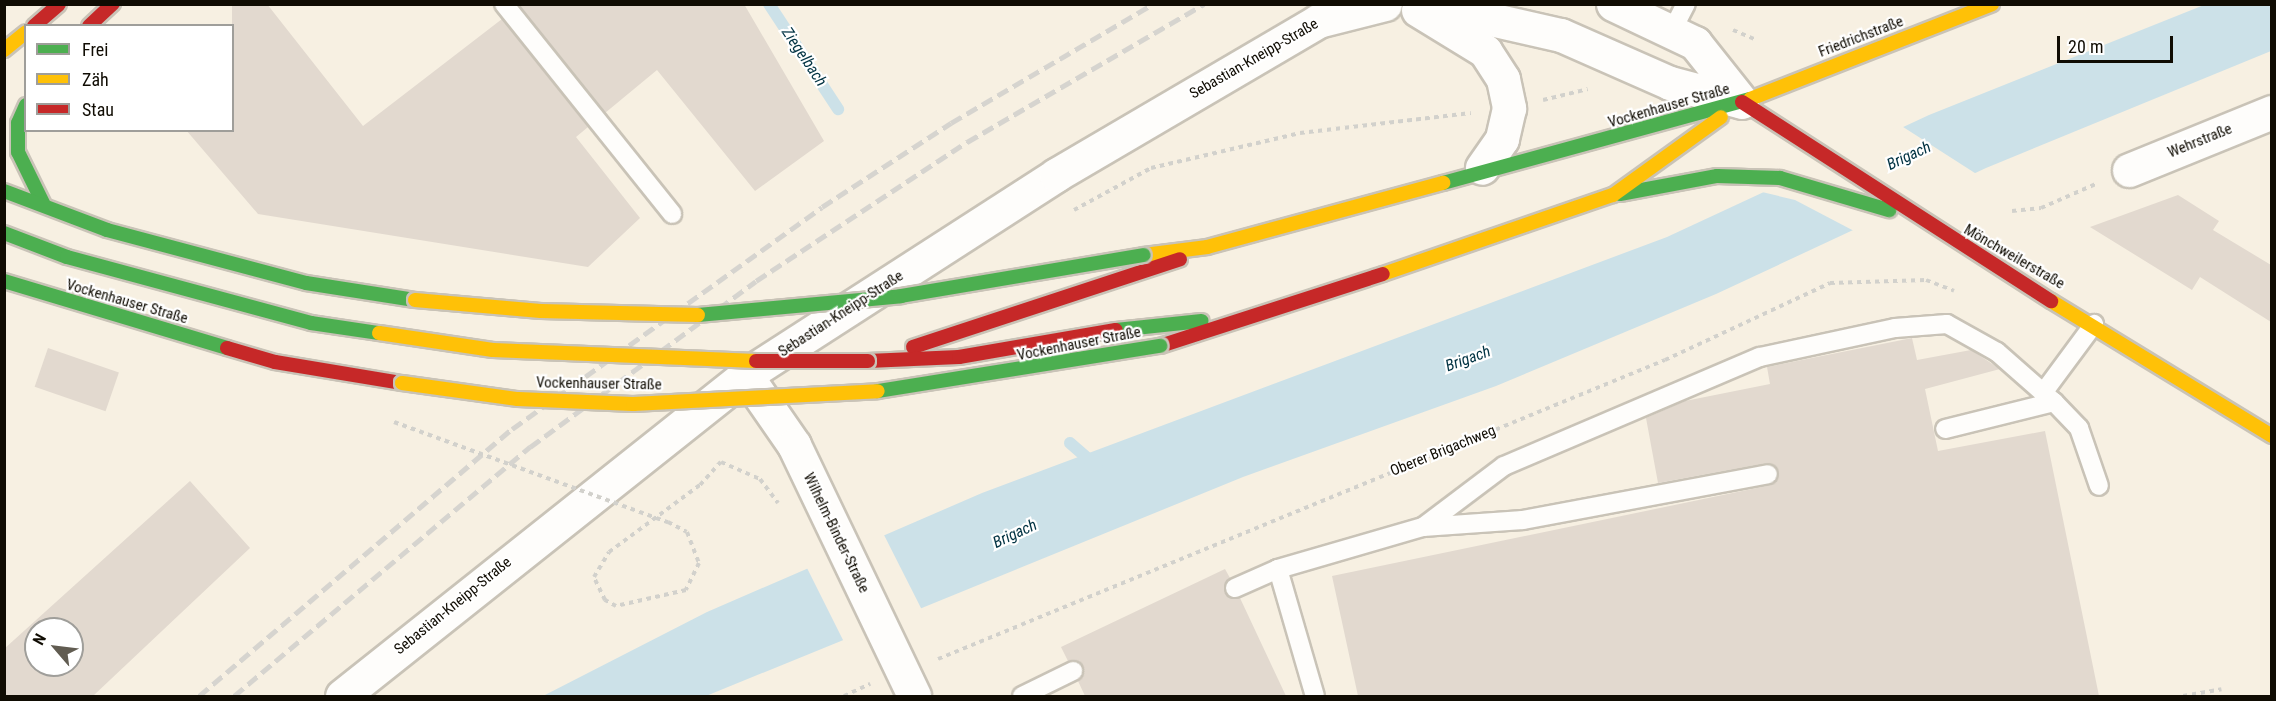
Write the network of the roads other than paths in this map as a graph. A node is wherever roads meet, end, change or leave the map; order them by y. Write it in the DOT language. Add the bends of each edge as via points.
graph roads {
  1 [pos="58,4"];
  2 [pos="113,4"];
  3 [pos="504,4"];
  4 [pos="1385,4"];
  5 [pos="1409,4"];
  6 [pos="1424,4"];
  7 [pos="1613,4"];
  8 [pos="1992,4"];
  9 [pos="1679,17"];
  10 [pos="35,24"];
  11 [pos="91,24"];
  12 [pos="24,34"];
  13 [pos="4,50"];
  14 [pos="1742,102"];
  15 [pos="24,110"];
  16 [pos="2271,112"];
  17 [pos="1482,168"];
  18 [pos="2129,170"];
  19 [pos="4,191"];
  20 [pos="1613,195"];
  21 [pos="43,203"];
  22 [pos="672,214"];
  23 [pos="1924,220"];
  24 [pos="4,233"];
  25 [pos="1207,247"];
  26 [pos="4,281"];
  27 [pos="1236,320"];
  28 [pos="2094,324"];
  29 [pos="868,361"];
  30 [pos="746,375"];
  31 [pos="2048,397"];
  32 [pos="1945,429"];
  33 [pos="2271,436"];
  34 [pos="1768,474"];
  35 [pos="2099,486"];
  36 [pos="1423,527"];
  37 [pos="1278,569"];
  38 [pos="1235,588"];
  39 [pos="1073,671"];
  40 [pos="342,696"];
  41 [pos="914,696"];
  42 [pos="1022,696"];
  43 [pos="1315,696"];
  1 -- 10 [label="main road"];
  2 -- 11 [label="main road"];
  3 -- 22 [label="lane"];
  4 -- 30 [label="street, Sebastian-Kneipp-Straße" via="1318,21 1056,175"];
  5 -- 17 [label="street" via="1485,51 1503,79 1509,108 1502,139"];
  6 -- 14 [label="street" via="1561,35 1670,83"];
  7 -- 9 [label="street"];
  8 -- 14 [label="main road, Friedrichstraße"];
  9 -- 14 [label="street"];
  12 -- 13 [label="main road"];
  14 -- 17 [label="main road, Vockenhauser Straße" via="1555,156"];
  14 -- 20 [label="main road, Vockenhauser Straße"];
  14 -- 23 [label="main road, Mönchweilerstraße"];
  15 -- 21 [label="main road" via="18,123 18,152"];
  16 -- 18 [label="street, Wehrstraße"];
  17 -- 25 [label="main road, Vockenhauser Straße"];
  19 -- 21 [label="main road, Vockenhauser Straße"];
  20 -- 23 [label="main road" via="1717,176 1780,177"];
  20 -- 27 [label="main road, Vockenhauser Straße" via="1475,245"];
  21 -- 25 [label="main road, Vockenhauser Straße, bridge" via="107,230 306,283 415,300 541,311 720,315 901,296"];
  23 -- 28 [label="main road, Mönchweilerstraße"];
  24 -- 29 [label="main road, Vockenhauser Straße, bridge" via="67,257 311,323 493,350 657,361"];
  25 -- 29 [label="main road, Vockenhauser Straße" via="1148,274"];
  26 -- 27 [label="main road, Vockenhauser Straße, bridge" via="275,362 518,399 633,404 906,389 1160,346"];
  27 -- 29 [label="main road, Vockenhauser Straße" via="1156,323 959,357"];
  28 -- 31 [label="lane"];
  28 -- 33 [label="main road, Mönchweilerstraße"];
  30 -- 40 [label="street, Sebastian-Kneipp-Straße"];
  30 -- 41 [label="street, Wilhelm-Binder-Straße" via="794,445 823,505 885,671"];
  31 -- 32 [label="lane"];
  31 -- 35 [label="lane" via="2079,428"];
  31 -- 36 [label="lane" via="1997,352 1947,324 1884,330 1760,357 1504,466"];
  34 -- 36 [label="lane" via="1522,520"];
  36 -- 37 [label="lane"];
  37 -- 38 [label="lane"];
  37 -- 43 [label="lane"];
  39 -- 42 [label="lane"];
}
